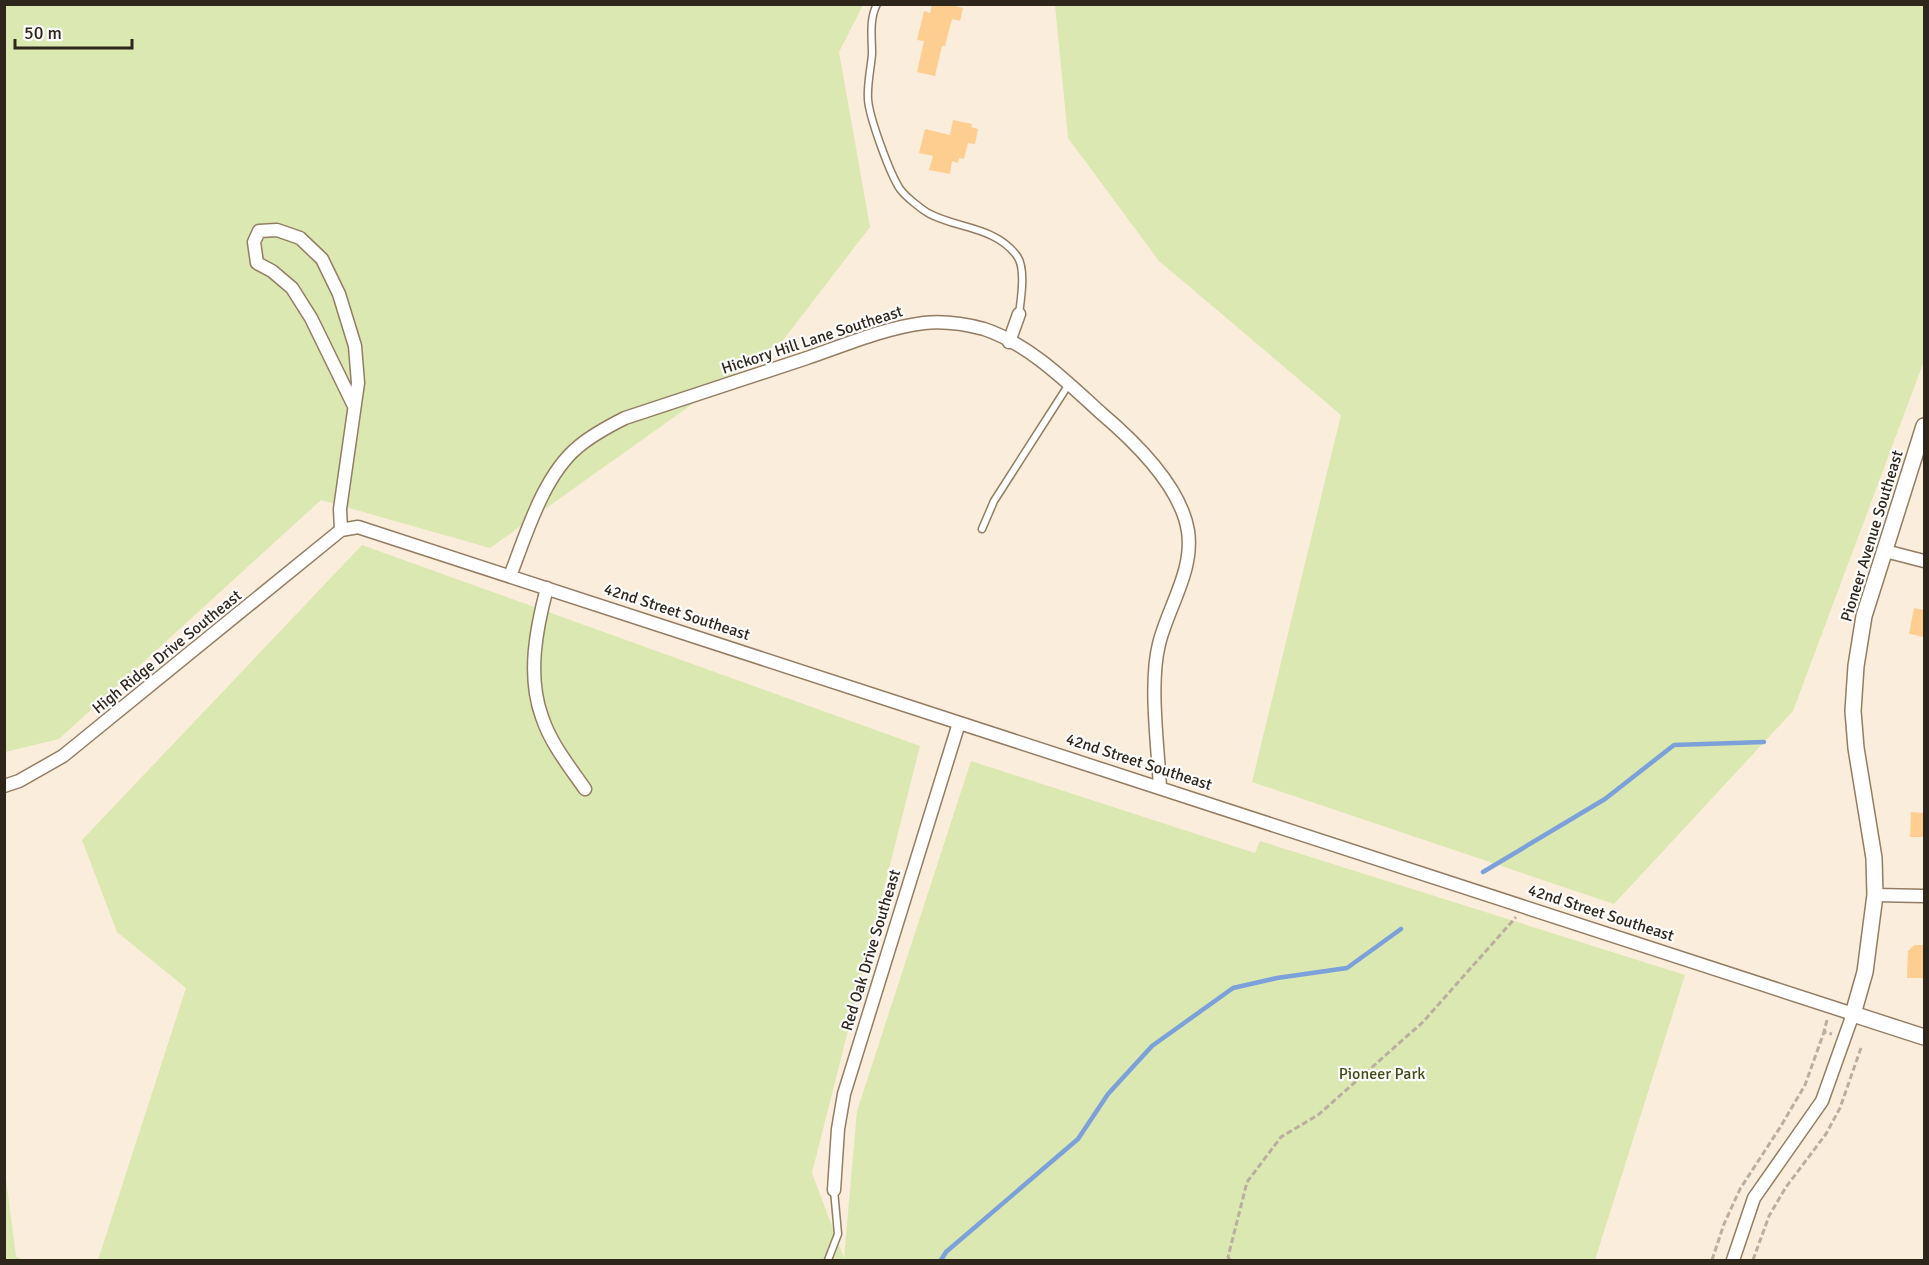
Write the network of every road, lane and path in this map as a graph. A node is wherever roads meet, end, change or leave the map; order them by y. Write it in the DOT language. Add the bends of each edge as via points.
graph roads {
  1 [pos="877,4"];
  2 [pos="1019,314"];
  3 [pos="1009,342"];
  4 [pos="1069,384"];
  5 [pos="354,406"];
  6 [pos="1924,426"];
  7 [pos="982,529"];
  8 [pos="341,530"];
  9 [pos="1885,551"];
  10 [pos="1924,561"];
  11 [pos="510,576"];
  12 [pos="547,588"];
  13 [pos="959,723"];
  14 [pos="4,786"];
  15 [pos="1160,788"];
  16 [pos="585,789"];
  17 [pos="1875,895"];
  18 [pos="1924,896"];
  19 [pos="1525,907"];
  20 [pos="1853,1014"];
  21 [pos="1827,1018"];
  22 [pos="1824,1032"];
  23 [pos="1833,1034"];
  24 [pos="1924,1037"];
  25 [pos="1856,1042"];
  26 [pos="834,1190"];
  27 [pos="828,1260"];
  28 [pos="1230,1260"];
  29 [pos="1712,1260"];
  30 [pos="1732,1260"];
  31 [pos="1753,1260"];
  1 -- 2 [label="lane" via="872,16 868,100 879,140 901,190 927,212 979,230 1003,242 1019,257 1023,287"];
  2 -- 3 [label="street"];
  3 -- 4 [label="street, Hickory Hill Lane Southeast"];
  3 -- 11 [label="street, Hickory Hill Lane Southeast" via="985,330 954,323 924,323 876,335 625,418 576,448 553,477"];
  4 -- 7 [label="lane" via="994,501"];
  4 -- 15 [label="street, Hickory Hill Lane Southeast" via="1125,433 1168,486 1182,508 1188,533 1187,565 1159,643 1155,673"];
  5 -- 5 [label="street" via="358,383 355,346 339,294 322,259 300,238 278,230 259,231 254,242 257,263 292,288"];
  5 -- 8 [label="street" via="340,509"];
  6 -- 9 [label="street, Pioneer Avenue Southeast"];
  8 -- 11 [label="street, 42nd Street Southeast" via="358,527"];
  8 -- 14 [label="street, High Ridge Drive Southeast" via="89,737 36,772"];
  9 -- 10 [label="street"];
  9 -- 17 [label="street, Pioneer Avenue Southeast" via="1864,616 1853,711 1874,858"];
  11 -- 12 [label="street, 42nd Street Southeast"];
  12 -- 13 [label="street, 42nd Street Southeast"];
  12 -- 16 [label="street" via="537,632 536,687 542,716 554,744"];
  13 -- 15 [label="street, 42nd Street Southeast"];
  13 -- 26 [label="street, Red Oak Drive Southeast" via="844,1095"];
  15 -- 19 [label="street, 42nd Street Southeast"];
  17 -- 18 [label="street"];
  17 -- 20 [label="street, Pioneer Avenue Southeast" via="1865,972"];
  19 -- 20 [label="street, 42nd Street Southeast"];
  19 -- 28 [label="path" via="1423,1022 1318,1115 1281,1137 1247,1182"];
  20 -- 24 [label="street, 42nd Street Southeast"];
  20 -- 30 [label="street" via="1822,1101 1754,1198"];
  21 -- 22 [label="path"];
  22 -- 23 [label="path"];
  22 -- 29 [label="path" via="1804,1085 1740,1190"];
  25 -- 31 [label="path" via="1862,1044 1840,1107 1826,1134 1769,1216"];
  26 -- 27 [label="lane" via="838,1234"];
}
